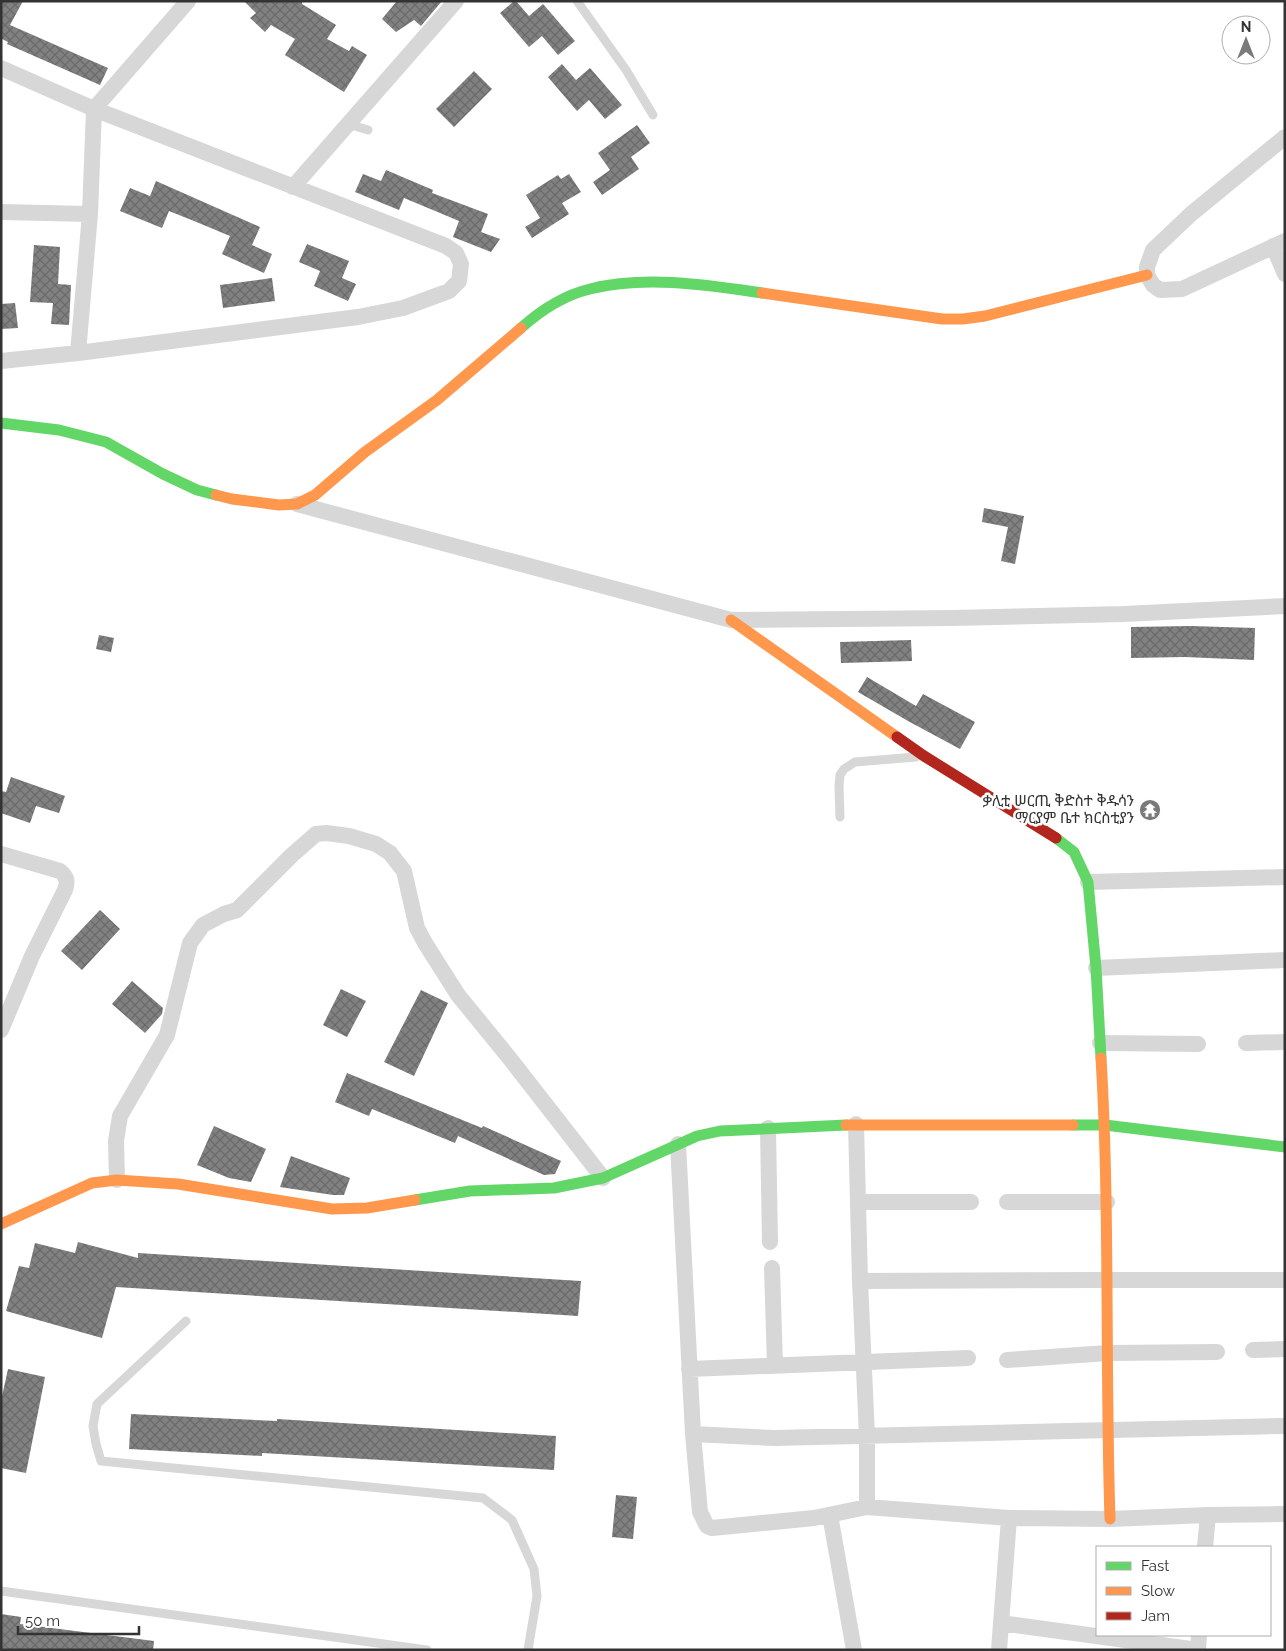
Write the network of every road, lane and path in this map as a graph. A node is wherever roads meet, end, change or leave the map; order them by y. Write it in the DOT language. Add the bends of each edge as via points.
graph roads {
  1 [pos="188,1"];
  2 [pos="456,1"];
  3 [pos="577,1"];
  4 [pos="1,68"];
  5 [pos="94,109"];
  6 [pos="653,115"];
  7 [pos="348,124"];
  8 [pos="368,130"];
  9 [pos="1285,137"];
  10 [pos="293,187"];
  11 [pos="1,212"];
  12 [pos="90,214"];
  13 [pos="1279,243"];
  14 [pos="1285,274"];
  15 [pos="1147,275"];
  16 [pos="78,353"];
  17 [pos="1,361"];
  18 [pos="1,423"];
  19 [pos="297,504"];
  20 [pos="1285,606"];
  21 [pos="731,620"];
  22 [pos="924,756"];
  23 [pos="840,817"];
  24 [pos="1,854"];
  25 [pos="1285,877"];
  26 [pos="1088,882"];
  27 [pos="1285,960"];
  28 [pos="1096,968"];
  29 [pos="1,1030"];
  30 [pos="1285,1042"];
  31 [pos="1100,1043"];
  32 [pos="1246,1043"];
  33 [pos="1198,1044"];
  34 [pos="856,1124"];
  35 [pos="1105,1125"];
  36 [pos="768,1128"];
  37 [pos="678,1144"];
  38 [pos="1285,1147"];
  39 [pos="602,1178"];
  40 [pos="117,1180"];
  41 [pos="859,1202"];
  42 [pos="971,1202"];
  43 [pos="1007,1202"];
  44 [pos="1107,1202"];
  45 [pos="1,1224"];
  46 [pos="770,1242"];
  47 [pos="772,1268"];
  48 [pos="1107,1280"];
  49 [pos="1285,1280"];
  50 [pos="860,1281"];
  51 [pos="186,1321"];
  52 [pos="1253,1350"];
  53 [pos="1285,1350"];
  54 [pos="1217,1352"];
  55 [pos="1108,1353"];
  56 [pos="968,1358"];
  57 [pos="1008,1360"];
  58 [pos="865,1362"];
  59 [pos="775,1366"];
  60 [pos="689,1370"];
  61 [pos="1285,1426"];
  62 [pos="1107,1431"];
  63 [pos="693,1434"];
  64 [pos="867,1436"];
  65 [pos="867,1507"];
  66 [pos="1285,1514"];
  67 [pos="830,1515"];
  68 [pos="1208,1515"];
  69 [pos="1009,1518"];
  70 [pos="1110,1519"];
  71 [pos="1205,1546"];
  72 [pos="1,1591"];
  73 [pos="1001,1623"];
  74 [pos="1199,1636"];
  75 [pos="427,1650"];
  76 [pos="528,1650"];
  77 [pos="854,1650"];
  78 [pos="999,1650"];
  79 [pos="1198,1650"];
  1 -- 5 [label="street"];
  2 -- 7 [label="street"];
  3 -- 6 [label="lane"];
  4 -- 5 [label="street"];
  5 -- 10 [label="street"];
  5 -- 12 [label="street"];
  7 -- 8 [label="lane"];
  7 -- 10 [label="street"];
  9 -- 15 [label="street" via="1191,214 1153,250"];
  10 -- 16 [label="street" via="446,246 456,253 462,264 459,281 450,291 403,308 367,315"];
  11 -- 12 [label="street"];
  12 -- 16 [label="street"];
  13 -- 14 [label="street"];
  13 -- 15 [label="street" via="1182,289 1160,290 1152,285"];
  15 -- 19 [label="street" via="963,319 942,319 670,282 615,284 589,289 536,315 437,400 365,452 315,495"];
  16 -- 17 [label="street"];
  18 -- 19 [label="street" via="59,430 106,442 196,490 232,500"];
  19 -- 21 [label="street"];
  20 -- 21 [label="street" via="1124,614"];
  21 -- 22 [label="street"];
  22 -- 23 [label="lane" via="855,762 844,769 839,786"];
  22 -- 26 [label="street" via="1064,843 1074,852"];
  24 -- 29 [label="street" via="60,872 66,876 67,882"];
  25 -- 26 [label="street"];
  26 -- 28 [label="street"];
  27 -- 28 [label="street"];
  28 -- 31 [label="street"];
  30 -- 32 [label="street"];
  31 -- 33 [label="street"];
  31 -- 35 [label="street"];
  34 -- 35 [label="street"];
  34 -- 36 [label="street"];
  34 -- 41 [label="street"];
  35 -- 38 [label="street"];
  35 -- 44 [label="street"];
  36 -- 37 [label="street" via="720,1131"];
  36 -- 46 [label="street"];
  37 -- 39 [label="street"];
  37 -- 60 [label="street"];
  39 -- 40 [label="street" via="554,1188 470,1191 367,1208 332,1209 178,1184"];
  39 -- 40 [label="street" via="458,995 425,944 417,928 404,871 390,854 376,844 326,833 316,834 237,910 204,926 190,943 167,1035 120,1116 116,1141"];
  40 -- 45 [label="street" via="92,1182"];
  41 -- 42 [label="street"];
  41 -- 50 [label="street"];
  43 -- 44 [label="street"];
  44 -- 48 [label="street"];
  47 -- 59 [label="street"];
  48 -- 49 [label="street"];
  48 -- 50 [label="street"];
  48 -- 55 [label="street"];
  50 -- 58 [label="street"];
  51 -- 76 [label="lane" via="97,1404 93,1426 101,1461 483,1498 512,1520 534,1569 537,1596"];
  52 -- 53 [label="street"];
  54 -- 55 [label="street"];
  55 -- 57 [label="street"];
  55 -- 62 [label="street"];
  56 -- 58 [label="street"];
  58 -- 59 [label="street"];
  58 -- 64 [label="street"];
  59 -- 60 [label="street"];
  60 -- 63 [label="street"];
  61 -- 62 [label="street"];
  62 -- 64 [label="street"];
  62 -- 70 [label="street"];
  63 -- 64 [label="street" via="774,1438"];
  63 -- 67 [label="street" via="700,1512 707,1526"];
  64 -- 65 [label="street"];
  65 -- 67 [label="street"];
  65 -- 69 [label="street"];
  66 -- 68 [label="street"];
  67 -- 77 [label="street"];
  68 -- 70 [label="street"];
  68 -- 71 [label="street"];
  69 -- 70 [label="street"];
  69 -- 73 [label="street"];
  72 -- 75 [label="lane"];
  73 -- 78 [label="street"];
  73 -- 79 [label="street"];
  74 -- 79 [label="street"];
}
